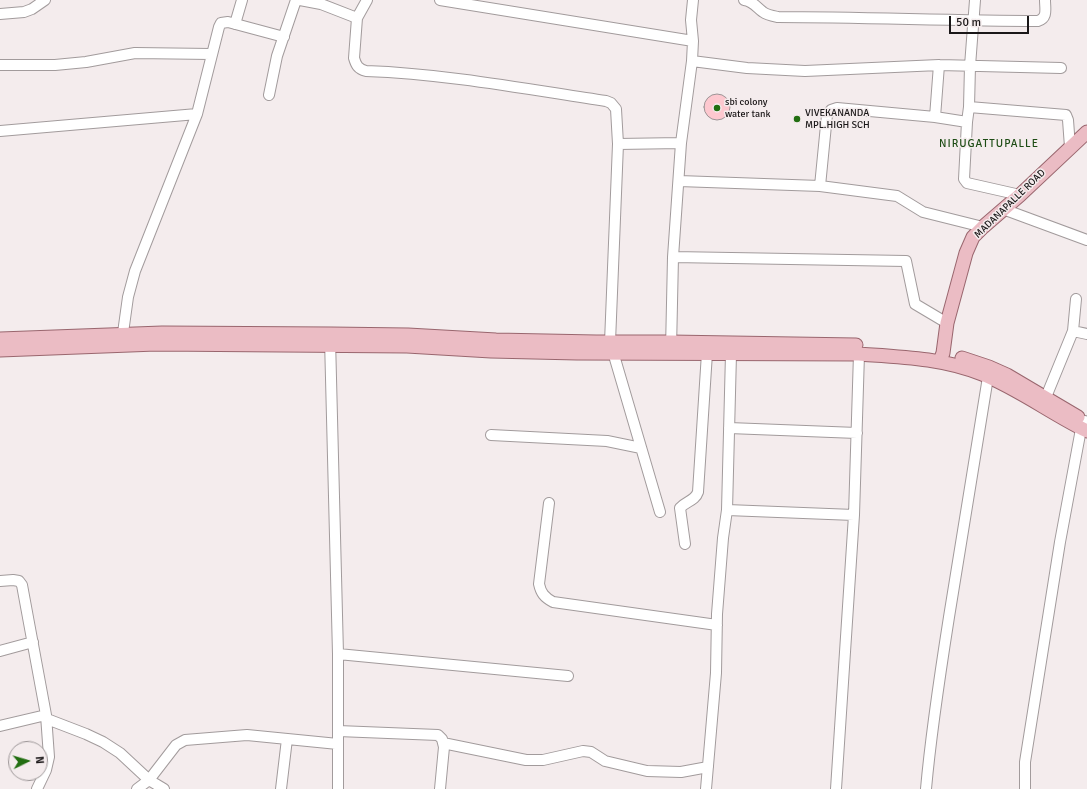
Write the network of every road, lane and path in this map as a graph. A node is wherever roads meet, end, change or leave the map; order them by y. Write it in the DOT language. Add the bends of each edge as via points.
graph roads {
  1 [pos="45,0"];
  2 [pos="242,0"];
  3 [pos="296,0"];
  4 [pos="300,0"];
  5 [pos="367,0"];
  6 [pos="440,0"];
  7 [pos="692,0"];
  8 [pos="744,0"];
  9 [pos="975,0"];
  10 [pos="1045,0"];
  11 [pos="0,14"];
  12 [pos="357,18"];
  13 [pos="973,21"];
  14 [pos="235,24"];
  15 [pos="284,37"];
  16 [pos="693,41"];
  17 [pos="211,54"];
  18 [pos="692,60"];
  19 [pos="0,65"];
  20 [pos="939,65"];
  21 [pos="970,66"];
  22 [pos="1061,68"];
  23 [pos="269,95"];
  24 [pos="969,107"];
  25 [pos="197,114"];
  26 [pos="935,117"];
  27 [pos="967,122"];
  28 [pos="0,131"];
  29 [pos="1087,132"];
  30 [pos="681,143"];
  31 [pos="618,144"];
  32 [pos="1070,147"];
  33 [pos="678,181"];
  34 [pos="820,186"];
  35 [pos="1020,195"];
  36 [pos="1003,209"];
  37 [pos="983,227"];
  38 [pos="1087,240"];
  39 [pos="673,257"];
  40 [pos="1076,299"];
  41 [pos="947,323"];
  42 [pos="1073,331"];
  43 [pos="1087,334"];
  44 [pos="0,339"];
  45 [pos="122,339"];
  46 [pos="330,340"];
  47 [pos="611,347"];
  48 [pos="671,348"];
  49 [pos="0,350"];
  50 [pos="707,354"];
  51 [pos="732,354"];
  52 [pos="859,354"];
  53 [pos="942,357"];
  54 [pos="988,377"];
  55 [pos="1046,397"];
  56 [pos="1085,426"];
  57 [pos="729,428"];
  58 [pos="857,433"];
  59 [pos="491,435"];
  60 [pos="641,448"];
  61 [pos="549,503"];
  62 [pos="727,510"];
  63 [pos="660,512"];
  64 [pos="854,515"];
  65 [pos="685,544"];
  66 [pos="0,581"];
  67 [pos="717,626"];
  68 [pos="33,642"];
  69 [pos="0,651"];
  70 [pos="338,654"];
  71 [pos="568,676"];
  72 [pos="47,717"];
  73 [pos="0,726"];
  74 [pos="338,732"];
  75 [pos="287,739"];
  76 [pos="444,743"];
  77 [pos="338,744"];
  78 [pos="708,767"];
  79 [pos="149,780"];
  80 [pos="37,789"];
  81 [pos="137,789"];
  82 [pos="164,789"];
  83 [pos="281,789"];
  84 [pos="338,789"];
  85 [pos="440,789"];
  86 [pos="706,789"];
  87 [pos="836,789"];
  88 [pos="926,789"];
  89 [pos="1025,789"];
  1 -- 11 [label="street" via="28,11"];
  2 -- 14 [label="street"];
  3 -- 15 [label="street"];
  4 -- 12 [label="street" via="321,4"];
  5 -- 12 [label="street"];
  6 -- 16 [label="street"];
  7 -- 16 [label="street"];
  8 -- 13 [label="street" via="778,17"];
  9 -- 13 [label="street"];
  10 -- 13 [label="street" via="1046,16 1043,20"];
  12 -- 31 [label="street" via="354,58 360,69 496,83 606,101 616,109"];
  13 -- 21 [label="street"];
  14 -- 15 [label="street"];
  14 -- 17 [label="street" via="221,24"];
  15 -- 23 [label="street"];
  16 -- 18 [label="street"];
  17 -- 19 [label="street" via="135,53 54,65"];
  17 -- 25 [label="street"];
  18 -- 20 [label="street" via="747,68 805,71"];
  18 -- 30 [label="street"];
  20 -- 21 [label="street"];
  20 -- 26 [label="street"];
  21 -- 22 [label="street"];
  21 -- 24 [label="street"];
  24 -- 27 [label="street"];
  24 -- 32 [label="street" via="1066,115"];
  25 -- 28 [label="street"];
  25 -- 45 [label="street" via="135,271"];
  26 -- 27 [label="street"];
  26 -- 34 [label="street" via="837,108 831,110 827,115"];
  27 -- 35 [label="street" via="964,179 967,183"];
  29 -- 32 [label="main road, MADANAPALLE ROAD"];
  30 -- 31 [label="street"];
  30 -- 33 [label="street"];
  31 -- 47 [label="street"];
  32 -- 35 [label="main road, MADANAPALLE ROAD"];
  33 -- 34 [label="street"];
  33 -- 39 [label="street"];
  34 -- 37 [label="street" via="897,196 923,212"];
  35 -- 36 [label="main road, MADANAPALLE ROAD"];
  36 -- 37 [label="main road, MADANAPALLE ROAD"];
  36 -- 38 [label="street"];
  37 -- 41 [label="main road, MADANAPALLE ROAD" via="973,238 966,253"];
  39 -- 41 [label="street" via="906,261 915,304"];
  39 -- 48 [label="street"];
  40 -- 42 [label="street"];
  41 -- 53 [label="main road, MADANAPALLE ROAD"];
  42 -- 43 [label="street"];
  42 -- 55 [label="street"];
  44 -- 45 [label="main road"];
  45 -- 46 [label="main road"];
  45 -- 49 [label="main road"];
  46 -- 47 [label="main road" via="408,335"];
  46 -- 70 [label="street"];
  47 -- 48 [label="main road"];
  47 -- 60 [label="street"];
  48 -- 50 [label="main road"];
  48 -- 53 [label="main road" via="858,345 900,347"];
  50 -- 51 [label="main road"];
  50 -- 65 [label="street" via="698,492 694,499 680,508"];
  51 -- 52 [label="main road"];
  51 -- 57 [label="street"];
  52 -- 53 [label="main road"];
  52 -- 58 [label="street"];
  53 -- 54 [label="main road"];
  53 -- 55 [label="main road" via="989,366"];
  54 -- 56 [label="main road"];
  54 -- 88 [label="street" via="964,519"];
  55 -- 56 [label="main road"];
  56 -- 89 [label="street" via="1060,542 1025,762"];
  57 -- 58 [label="street"];
  57 -- 62 [label="street"];
  58 -- 64 [label="street"];
  59 -- 60 [label="street" via="607,441"];
  60 -- 63 [label="street"];
  61 -- 67 [label="street" via="539,584 545,598 553,602"];
  62 -- 64 [label="street"];
  62 -- 67 [label="street"];
  64 -- 87 [label="street"];
  66 -- 68 [label="street" via="19,581 22,585"];
  67 -- 78 [label="street"];
  68 -- 69 [label="street"];
  68 -- 72 [label="street"];
  70 -- 71 [label="street"];
  70 -- 74 [label="street"];
  72 -- 73 [label="street"];
  72 -- 79 [label="street" via="103,742"];
  72 -- 80 [label="street" via="49,757"];
  74 -- 76 [label="street" via="438,735"];
  74 -- 77 [label="street"];
  75 -- 77 [label="street"];
  75 -- 79 [label="street" via="247,735 185,740 176,745"];
  75 -- 83 [label="street"];
  76 -- 78 [label="street" via="526,760 543,760 583,750 605,761 647,771 681,772"];
  76 -- 85 [label="street"];
  77 -- 84 [label="street"];
  78 -- 86 [label="street"];
  79 -- 81 [label="street"];
  79 -- 82 [label="street"];
}
